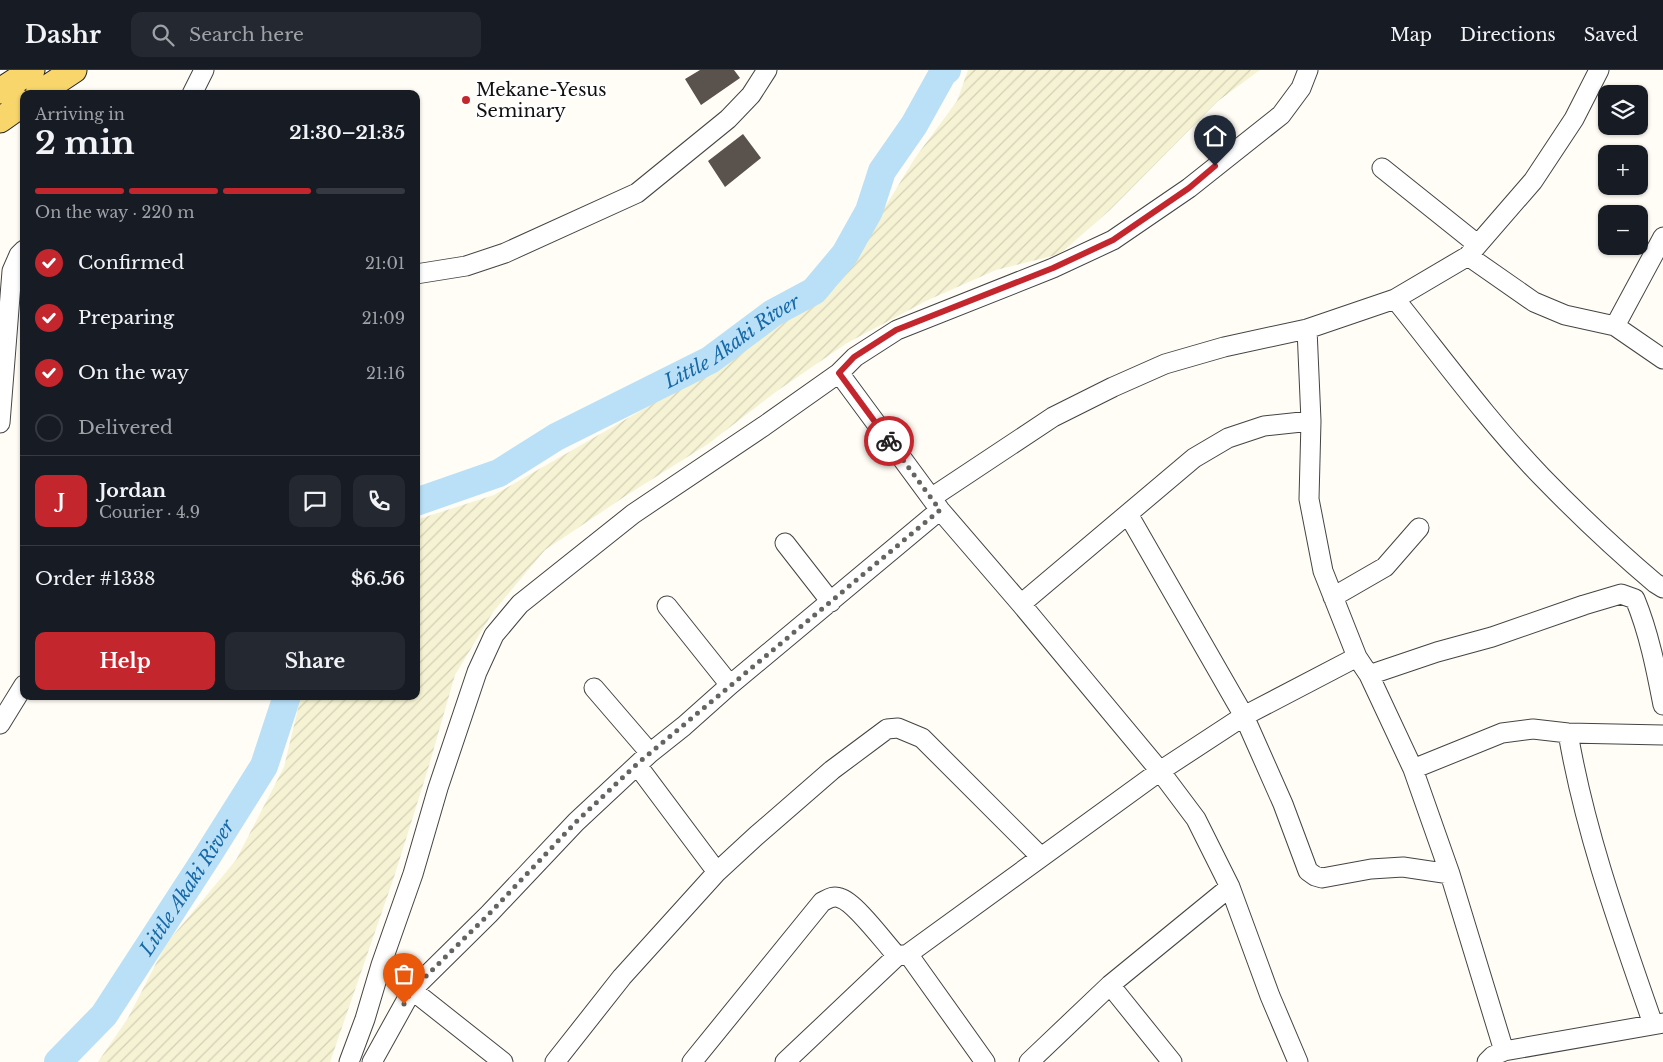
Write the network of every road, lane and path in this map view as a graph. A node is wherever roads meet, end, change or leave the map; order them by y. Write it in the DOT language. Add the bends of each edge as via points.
graph roads {
  1 [pos="32,70"];
  2 [pos="74,70"];
  3 [pos="204,70"];
  4 [pos="767,70"];
  5 [pos="1308,70"];
  6 [pos="1600,70"];
  7 [pos="44,90"];
  8 [pos="194,90"];
  9 [pos="0,91"];
  10 [pos="20,106"];
  11 [pos="0,120"];
  12 [pos="1382,168"];
  13 [pos="1663,237"];
  14 [pos="1473,250"];
  15 [pos="20,254"];
  16 [pos="420,273"];
  17 [pos="1395,299"];
  18 [pos="1615,326"];
  19 [pos="1307,329"];
  20 [pos="1663,359"];
  21 [pos="839,373"];
  22 [pos="1311,421"];
  23 [pos="0,423"];
  24 [pos="936,504"];
  25 [pos="1128,514"];
  26 [pos="1419,528"];
  27 [pos="786,544"];
  28 [pos="1663,588"];
  29 [pos="1333,597"];
  30 [pos="831,602"];
  31 [pos="1021,604"];
  32 [pos="667,606"];
  33 [pos="1357,657"];
  34 [pos="1369,675"];
  35 [pos="730,686"];
  36 [pos="594,688"];
  37 [pos="20,692"];
  38 [pos="1663,705"];
  39 [pos="1244,716"];
  40 [pos="0,724"];
  41 [pos="1568,733"];
  42 [pos="1663,735"];
  43 [pos="643,759"];
  44 [pos="1413,770"];
  45 [pos="1160,771"];
  46 [pos="1041,857"];
  47 [pos="717,872"];
  48 [pos="1450,874"];
  49 [pos="1230,887"];
  50 [pos="902,955"];
  51 [pos="1110,985"];
  52 [pos="412,990"];
  53 [pos="1658,1024"];
  54 [pos="1504,1052"];
  55 [pos="349,1062"];
  56 [pos="372,1062"];
  57 [pos="502,1062"];
  58 [pos="556,1062"];
  59 [pos="692,1062"];
  60 [pos="785,1062"];
  61 [pos="985,1062"];
  62 [pos="1029,1062"];
  63 [pos="1172,1062"];
  64 [pos="1298,1062"];
  65 [pos="1487,1062"];
  1 -- 9 [label="main road"];
  2 -- 7 [label="main road"];
  3 -- 8 [label="street"];
  4 -- 16 [label="street" via="751,95 728,119 637,193 505,253 466,266"];
  5 -- 21 [label="street" via="1301,88 1281,115 1189,188 1113,240 1053,268 896,330 854,357"];
  6 -- 14 [label="street" via="1574,119 1533,181"];
  10 -- 11 [label="main road"];
  12 -- 14 [label="street"];
  13 -- 18 [label="street"];
  14 -- 17 [label="street"];
  14 -- 18 [label="street" via="1534,302 1565,315"];
  15 -- 23 [label="street" via="12,271"];
  17 -- 19 [label="street"];
  17 -- 28 [label="street" via="1542,478 1615,548"];
  18 -- 20 [label="street"];
  19 -- 22 [label="street"];
  19 -- 24 [label="street" via="1165,364 1113,387 1053,417"];
  21 -- 24 [label="street"];
  21 -- 55 [label="street" via="634,514 520,604 494,635 477,672"];
  22 -- 25 [label="street" via="1264,426 1228,438 1194,458"];
  22 -- 29 [label="street" via="1310,499 1322,570"];
  24 -- 30 [label="street"];
  24 -- 31 [label="street"];
  25 -- 31 [label="street"];
  25 -- 39 [label="street"];
  26 -- 29 [label="street" via="1385,567"];
  27 -- 30 [label="street"];
  29 -- 33 [label="street"];
  30 -- 35 [label="street"];
  31 -- 45 [label="street"];
  32 -- 35 [label="street"];
  33 -- 34 [label="street"];
  33 -- 39 [label="street"];
  34 -- 38 [label="street" via="1621,594 1635,599 1641,613"];
  34 -- 44 [label="street"];
  35 -- 43 [label="street"];
  36 -- 43 [label="street"];
  37 -- 40 [label="street"];
  39 -- 45 [label="street"];
  39 -- 48 [label="street" via="1308,871 1314,876 1322,878 1371,868 1403,867"];
  41 -- 42 [label="street"];
  41 -- 44 [label="street" via="1533,729 1502,733"];
  41 -- 53 [label="street" via="1574,769 1608,894"];
  43 -- 47 [label="street"];
  43 -- 52 [label="street" via="576,822"];
  44 -- 48 [label="street"];
  45 -- 46 [label="street"];
  45 -- 49 [label="street" via="1196,818"];
  46 -- 47 [label="street" via="922,738 893,728 887,729 832,770"];
  46 -- 50 [label="street"];
  47 -- 58 [label="street" via="622,977"];
  48 -- 54 [label="street"];
  49 -- 51 [label="street"];
  49 -- 64 [label="street"];
  50 -- 59 [label="street" via="850,904 830,897 822,902"];
  50 -- 60 [label="street"];
  50 -- 61 [label="street"];
  51 -- 62 [label="street"];
  51 -- 63 [label="street"];
  52 -- 56 [label="street"];
  52 -- 57 [label="street"];
  53 -- 54 [label="street"];
  54 -- 65 [label="street"];
}
